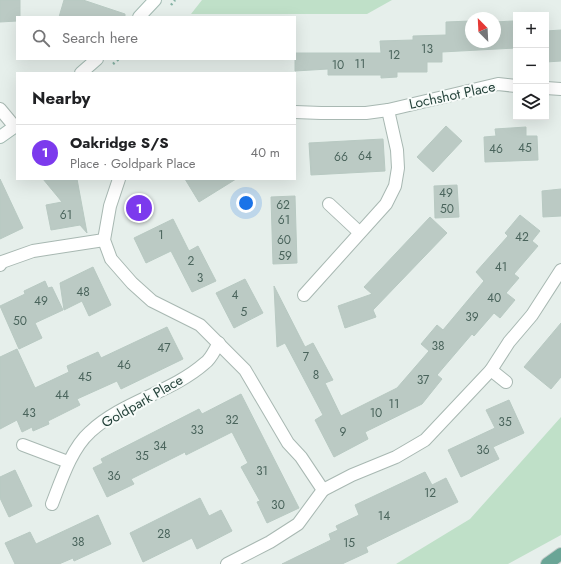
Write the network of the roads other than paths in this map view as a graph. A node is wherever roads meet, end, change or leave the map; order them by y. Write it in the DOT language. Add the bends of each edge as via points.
graph roads {
  1 [pos="155,0"];
  2 [pos="139,16"];
  3 [pos="96,60"];
  4 [pos="82,72"];
  5 [pos="513,86"];
  6 [pos="549,88"];
  7 [pos="561,89"];
  8 [pos="0,109"];
  9 [pos="388,110"];
  10 [pos="296,112"];
  11 [pos="16,126"];
  12 [pos="0,137"];
  13 [pos="118,180"];
  14 [pos="329,204"];
  15 [pos="359,232"];
  16 [pos="104,240"];
  17 [pos="0,265"];
  18 [pos="561,270"];
  19 [pos="304,295"];
  20 [pos="219,343"];
  21 [pos="491,370"];
  22 [pos="506,382"];
  23 [pos="23,445"];
  24 [pos="68,462"];
  25 [pos="323,490"];
  26 [pos="52,504"];
  27 [pos="561,554"];
  28 [pos="227,564"];
  29 [pos="547,564"];
  1 -- 2 [label="street"];
  3 -- 4 [label="street"];
  5 -- 9 [label="street, Lochshot Place" via="498,84"];
  6 -- 7 [label="street"];
  8 -- 11 [label="street"];
  9 -- 10 [label="street, Lochshot Place" via="343,113"];
  9 -- 15 [label="street" via="397,150 395,186 386,204"];
  11 -- 12 [label="street"];
  13 -- 16 [label="street"];
  14 -- 15 [label="street"];
  15 -- 19 [label="street"];
  16 -- 17 [label="street" via="33,251"];
  16 -- 20 [label="street" via="111,259 152,301 200,325"];
  18 -- 21 [label="street" via="532,315 509,342"];
  20 -- 24 [label="street, Goldpark Place" via="206,363 171,386 112,415 89,432"];
  20 -- 25 [label="street" via="245,370 288,443 301,457"];
  21 -- 22 [label="street"];
  21 -- 25 [label="street" via="425,440 396,457"];
  23 -- 24 [label="street"];
  24 -- 26 [label="street, Goldpark Place"];
  25 -- 28 [label="street" via="298,524"];
  27 -- 29 [label="main road"];
}
